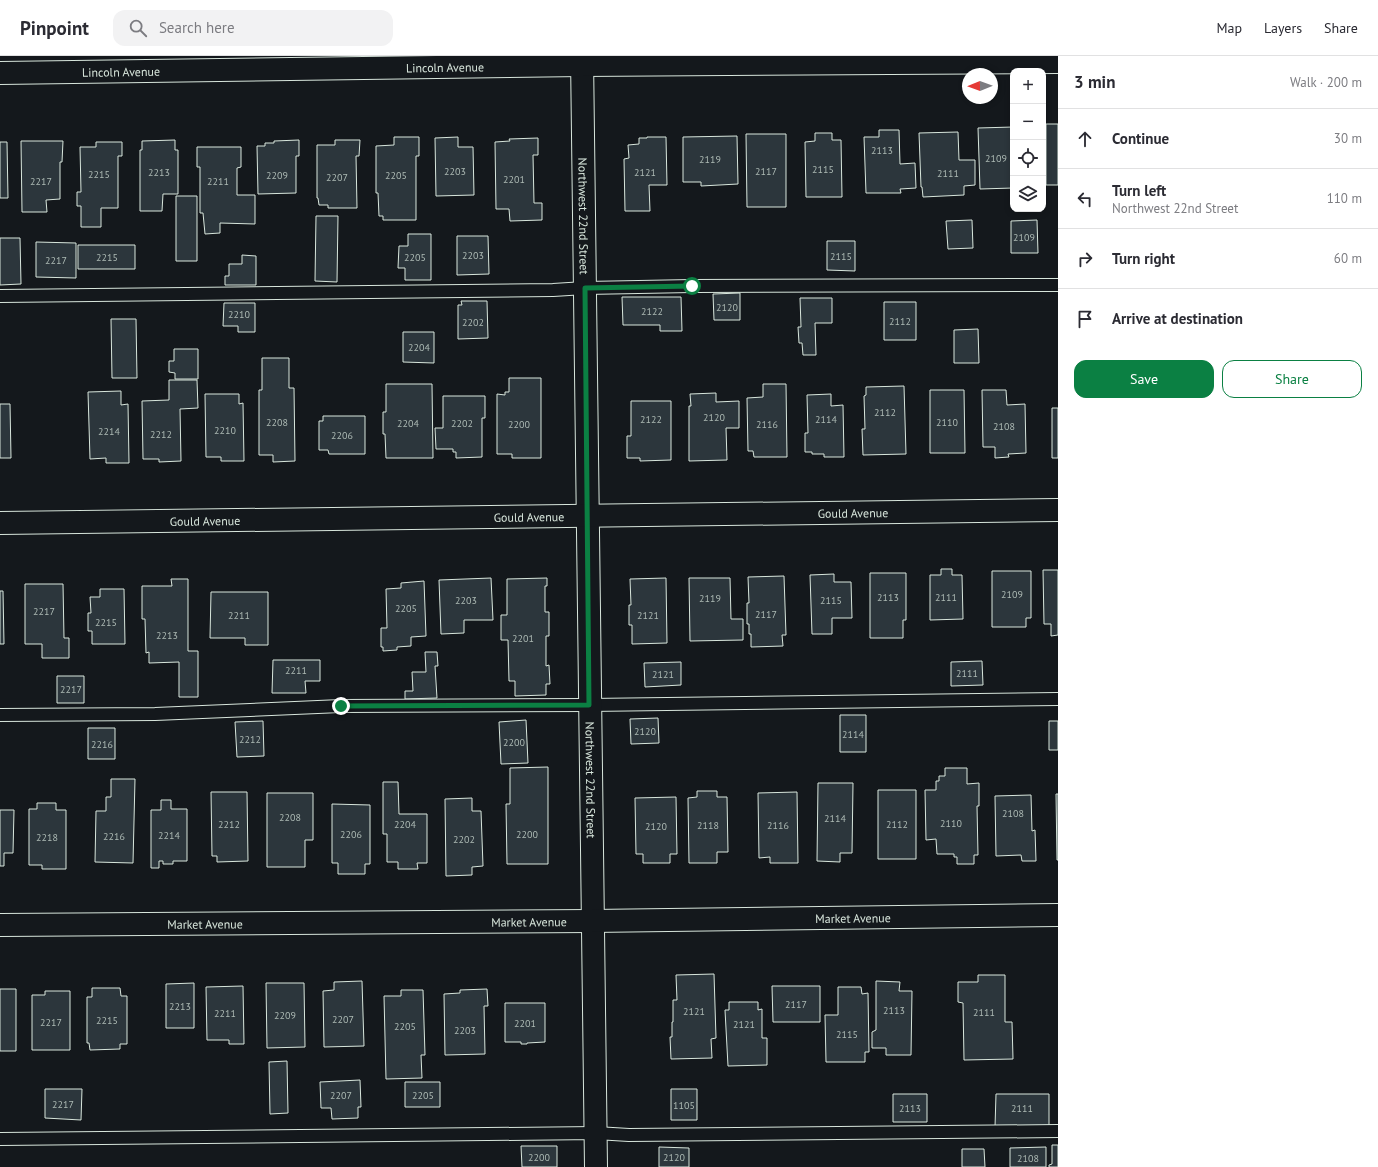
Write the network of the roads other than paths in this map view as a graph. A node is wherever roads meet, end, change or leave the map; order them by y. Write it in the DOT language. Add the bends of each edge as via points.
graph roads {
  1 [pos="811,60"];
  2 [pos="582,61"];
  3 [pos="1058,62"];
  4 [pos="0,73"];
  5 [pos="1058,285"];
  6 [pos="585,288"];
  7 [pos="0,296"];
  8 [pos="1058,510"];
  9 [pos="587,516"];
  10 [pos="0,523"];
  11 [pos="1058,699"];
  12 [pos="589,705"];
  13 [pos="0,715"];
  14 [pos="1058,915"];
  15 [pos="592,921"];
  16 [pos="0,925"];
  17 [pos="1058,1131"];
  18 [pos="596,1133"];
  19 [pos="0,1139"];
  20 [pos="596,1167"];
  1 -- 2 [label="street, Lincoln Avenue"];
  1 -- 3 [label="street, Lincoln Avenue"];
  2 -- 4 [label="street, Lincoln Avenue"];
  2 -- 6 [label="street, Northwest 22nd Street"];
  5 -- 6 [label="lane"];
  6 -- 7 [label="lane"];
  6 -- 9 [label="street, Northwest 22nd Street"];
  8 -- 9 [label="street, Gould Avenue"];
  9 -- 10 [label="street, Gould Avenue"];
  9 -- 12 [label="street, Northwest 22nd Street"];
  11 -- 12 [label="lane"];
  12 -- 13 [label="lane" via="341,706 155,714"];
  12 -- 15 [label="street, Northwest 22nd Street"];
  14 -- 15 [label="street, Market Avenue"];
  15 -- 16 [label="street, Market Avenue"];
  15 -- 18 [label="street, Northwest 22nd Street"];
  17 -- 18 [label="lane" via="629,1136"];
  18 -- 19 [label="lane"];
  18 -- 20 [label="street, Northwest 22nd Street"];
}
